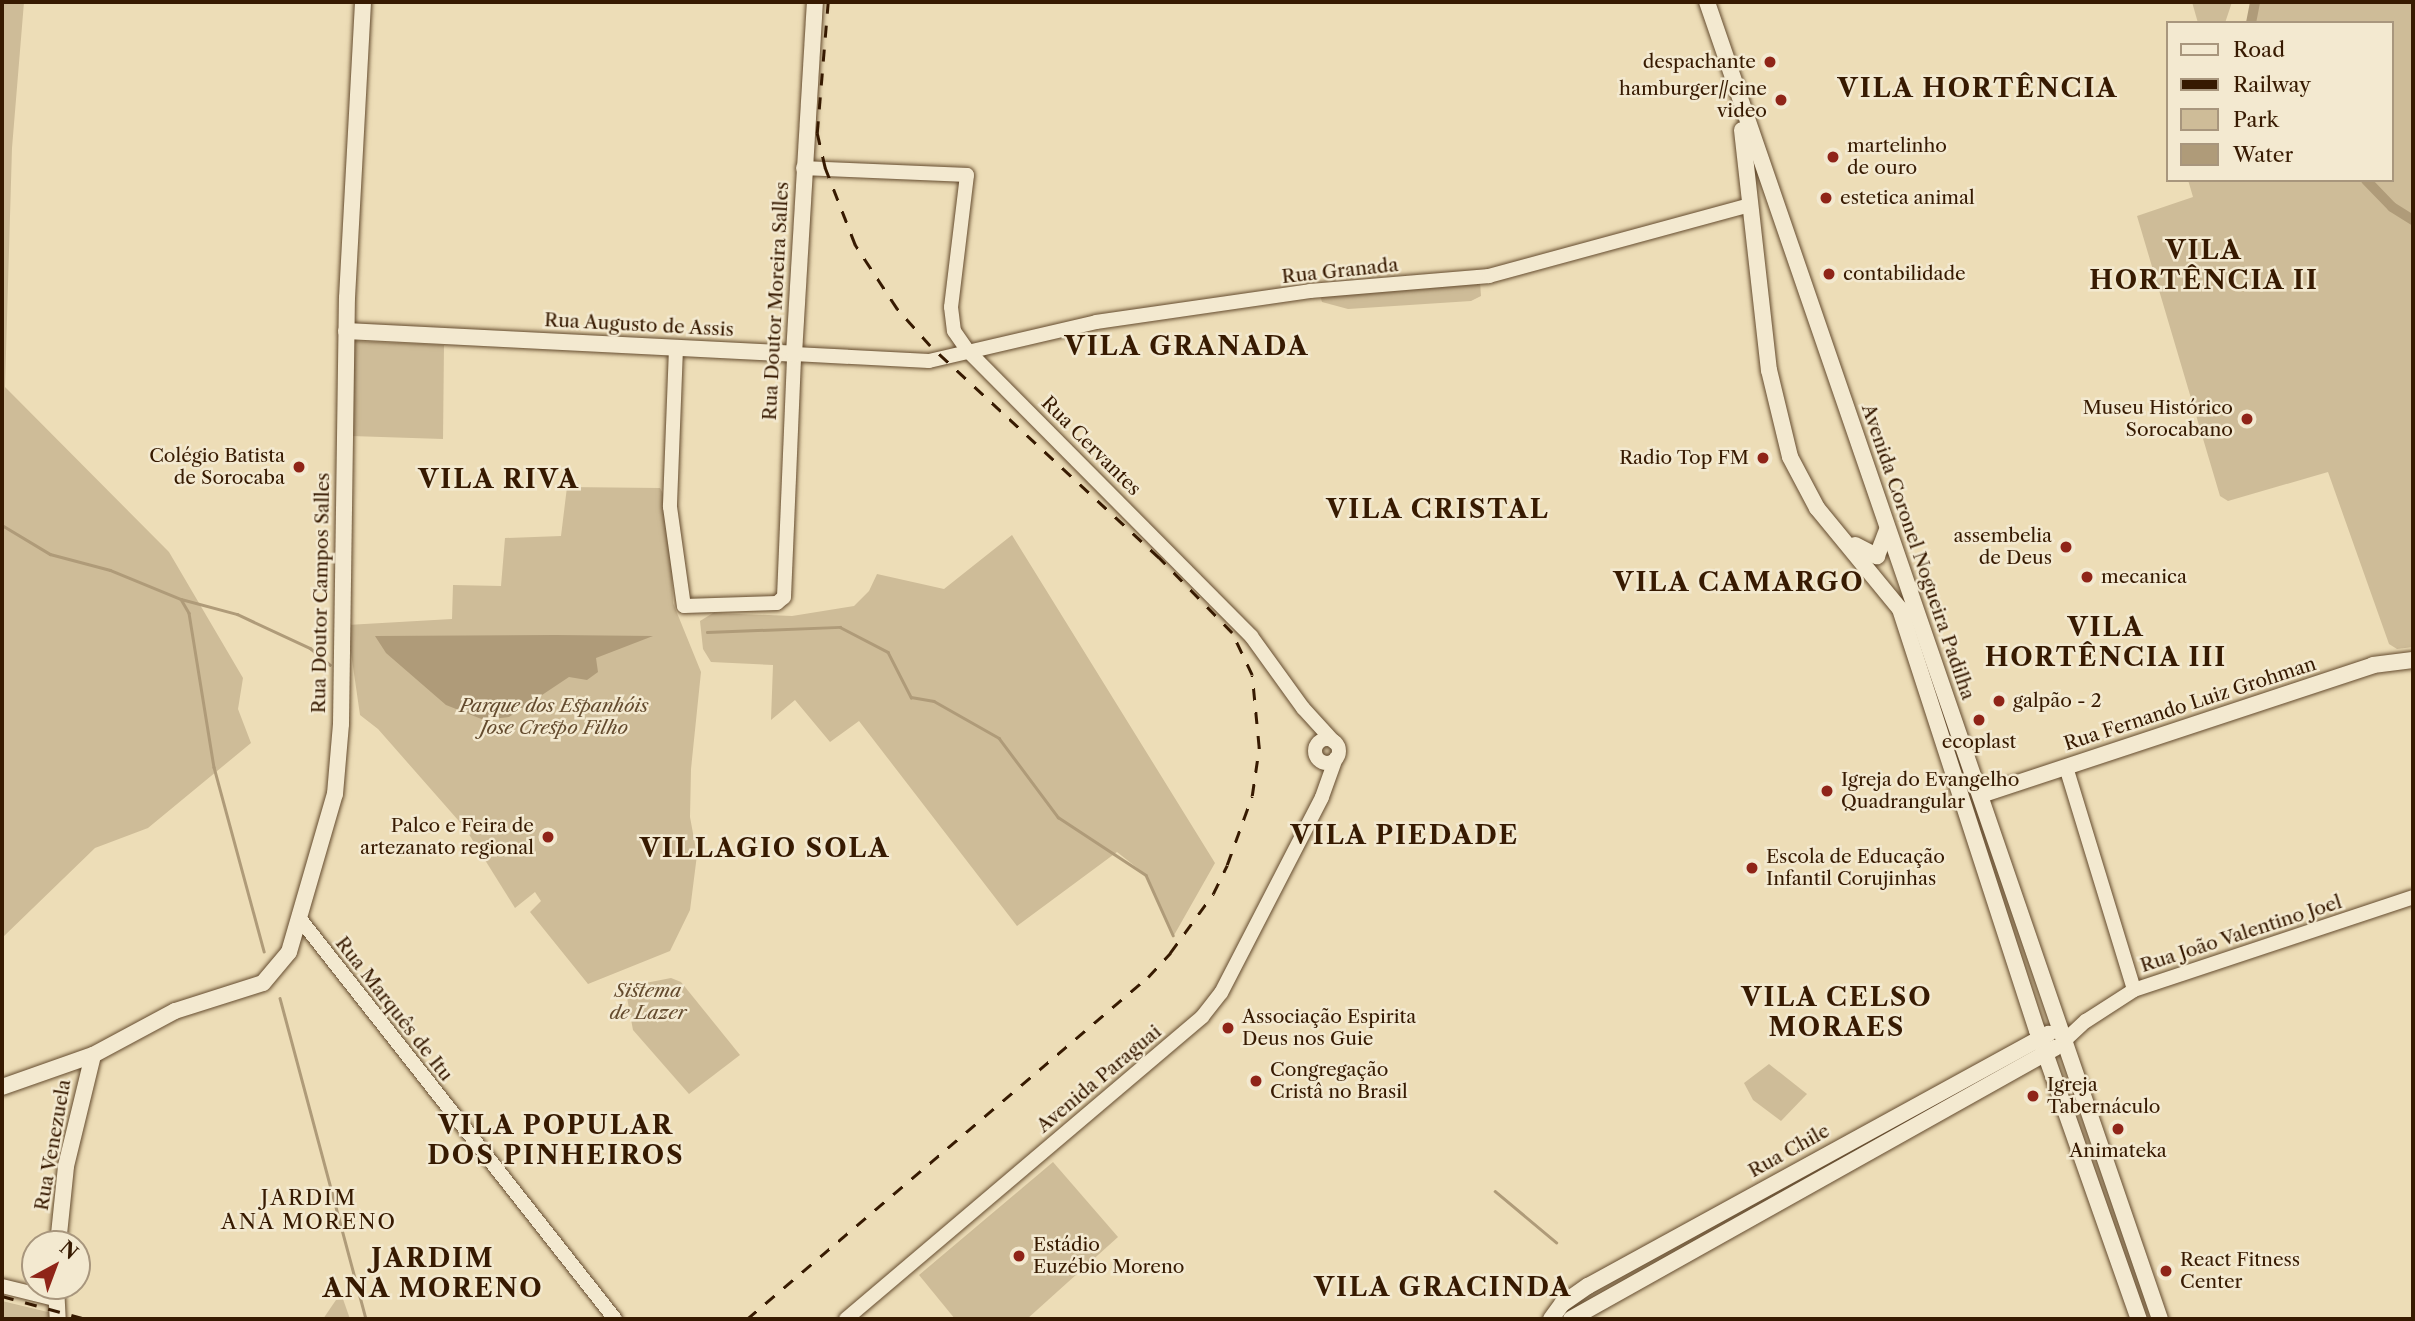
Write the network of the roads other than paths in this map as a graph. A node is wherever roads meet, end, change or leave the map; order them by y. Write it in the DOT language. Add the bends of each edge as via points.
graph roads {
  1 [pos="363,2"];
  2 [pos="815,2"];
  3 [pos="1707,2"];
  4 [pos="1736,89"];
  5 [pos="811,168"];
  6 [pos="1772,198"];
  7 [pos="1751,205"];
  8 [pos="346,331"];
  9 [pos="676,348"];
  10 [pos="968,351"];
  11 [pos="794,354"];
  12 [pos="929,361"];
  13 [pos="1887,530"];
  14 [pos="1871,560"];
  15 [pos="2413,660"];
  16 [pos="1303,708"];
  17 [pos="1334,742"];
  18 [pos="1317,752"];
  19 [pos="1336,758"];
  20 [pos="2066,767"];
  21 [pos="1981,795"];
  22 [pos="1310,815"];
  23 [pos="2413,897"];
  24 [pos="300,919"];
  25 [pos="2134,990"];
  26 [pos="2059,1037"];
  27 [pos="2039,1038"];
  28 [pos="2046,1054"];
  29 [pos="93,1055"];
  30 [pos="2008,1074"];
  31 [pos="2057,1083"];
  32 [pos="2,1087"];
  33 [pos="59,1230"];
  34 [pos="2,1286"];
  35 [pos="21,1288"];
  36 [pos="57,1300"];
  37 [pos="1569,1316"];
  38 [pos="58,1319"];
  39 [pos="615,1319"];
  40 [pos="846,1319"];
  41 [pos="1550,1319"];
  42 [pos="2139,1319"];
  43 [pos="2160,1319"];
  1 -- 8 [label="main road, Rua Doutor Campos Salles"];
  2 -- 5 [label="main road, Rua Doutor Moreira Salles" via="804,149"];
  3 -- 4 [label="main road, Avenida Coronel Nogueira Padilha"];
  4 -- 6 [label="main road, Avenida Coronel Nogueira Padilha"];
  4 -- 7 [label="main road, Avenida Coronel Nogueira Padilha"];
  5 -- 10 [label="street, Rua Cervantes" via="967,175 951,307 954,331"];
  5 -- 11 [label="main road, Rua Doutor Moreira Salles"];
  6 -- 7 [label="main road"];
  6 -- 13 [label="main road, Avenida Coronel Nogueira Padilha"];
  7 -- 10 [label="street, Rua Granada" via="1520,271 1310,291 1096,322"];
  7 -- 14 [label="main road, Avenida Coronel Nogueira Padilha" via="1769,370 1799,480 1829,522"];
  8 -- 9 [label="main road, Rua Augusto de Assis"];
  8 -- 24 [label="main road, Rua Doutor Campos Salles" via="340,736 335,794"];
  9 -- 11 [label="main road, Rua Augusto de Assis"];
  9 -- 11 [label="street, Rua Doutor Moreira Salles" via="670,507 684,606 782,602"];
  10 -- 12 [label="street, Rua Granada"];
  10 -- 16 [label="street, Rua Cervantes" via="1233,617"];
  11 -- 12 [label="street, Rua Augusto de Assis"];
  13 -- 14 [label="main road"];
  13 -- 21 [label="main road, Avenida Coronel Nogueira Padilha"];
  14 -- 27 [label="main road, Avenida Coronel Nogueira Padilha" via="1900,609"];
  15 -- 20 [label="main road, Rua Fernando Luiz Grohman" via="2373,666"];
  16 -- 17 [label="street, Rua Cervantes"];
  16 -- 18 [label="street, Rua Cervantes"];
  17 -- 18 [label="street" via="1324,739"];
  17 -- 19 [label="street"];
  18 -- 19 [label="street" via="1327,763"];
  18 -- 22 [label="street, Avenida Paraguai" via="1320,779"];
  19 -- 22 [label="street, Avenida Paraguai"];
  20 -- 21 [label="main road, Rua Fernando Luiz Grohman"];
  20 -- 25 [label="street"];
  21 -- 26 [label="main road, Avenida Coronel Nogueira Padilha"];
  22 -- 40 [label="street, Avenida Paraguai" via="1221,993 1202,1017"];
  23 -- 25 [label="street, Rua João Valentino Joel"];
  24 -- 29 [label="main road, Rua Doutor Campos Salles" via="289,952 264,983 176,1011"];
  24 -- 39 [label="street, Rua Marquês de Itu"];
  25 -- 26 [label="street, Rua João Valentino Joel"];
  26 -- 27 [label="main road"];
  26 -- 28 [label="main road"];
  26 -- 43 [label="main road, Avenida Coronel Nogueira Padilha"];
  27 -- 28 [label="main road, Avenida Coronel Nogueira Padilha"];
  27 -- 37 [label="main road, Rua Chile"];
  28 -- 30 [label="main road, Rua Chile"];
  28 -- 31 [label="main road, Avenida Coronel Nogueira Padilha"];
  29 -- 32 [label="main road, Rua Doutor Campos Salles"];
  29 -- 33 [label="main road, Rua Venezuela" via="66,1166"];
  30 -- 31 [label="main road" via="2032,1067"];
  30 -- 37 [label="main road, Rua Chile"];
  31 -- 42 [label="main road, Avenida Coronel Nogueira Padilha"];
  34 -- 35 [label="street"];
  36 -- 38 [label="main road"];
  37 -- 41 [label="main road, Rua Chile"];
}
